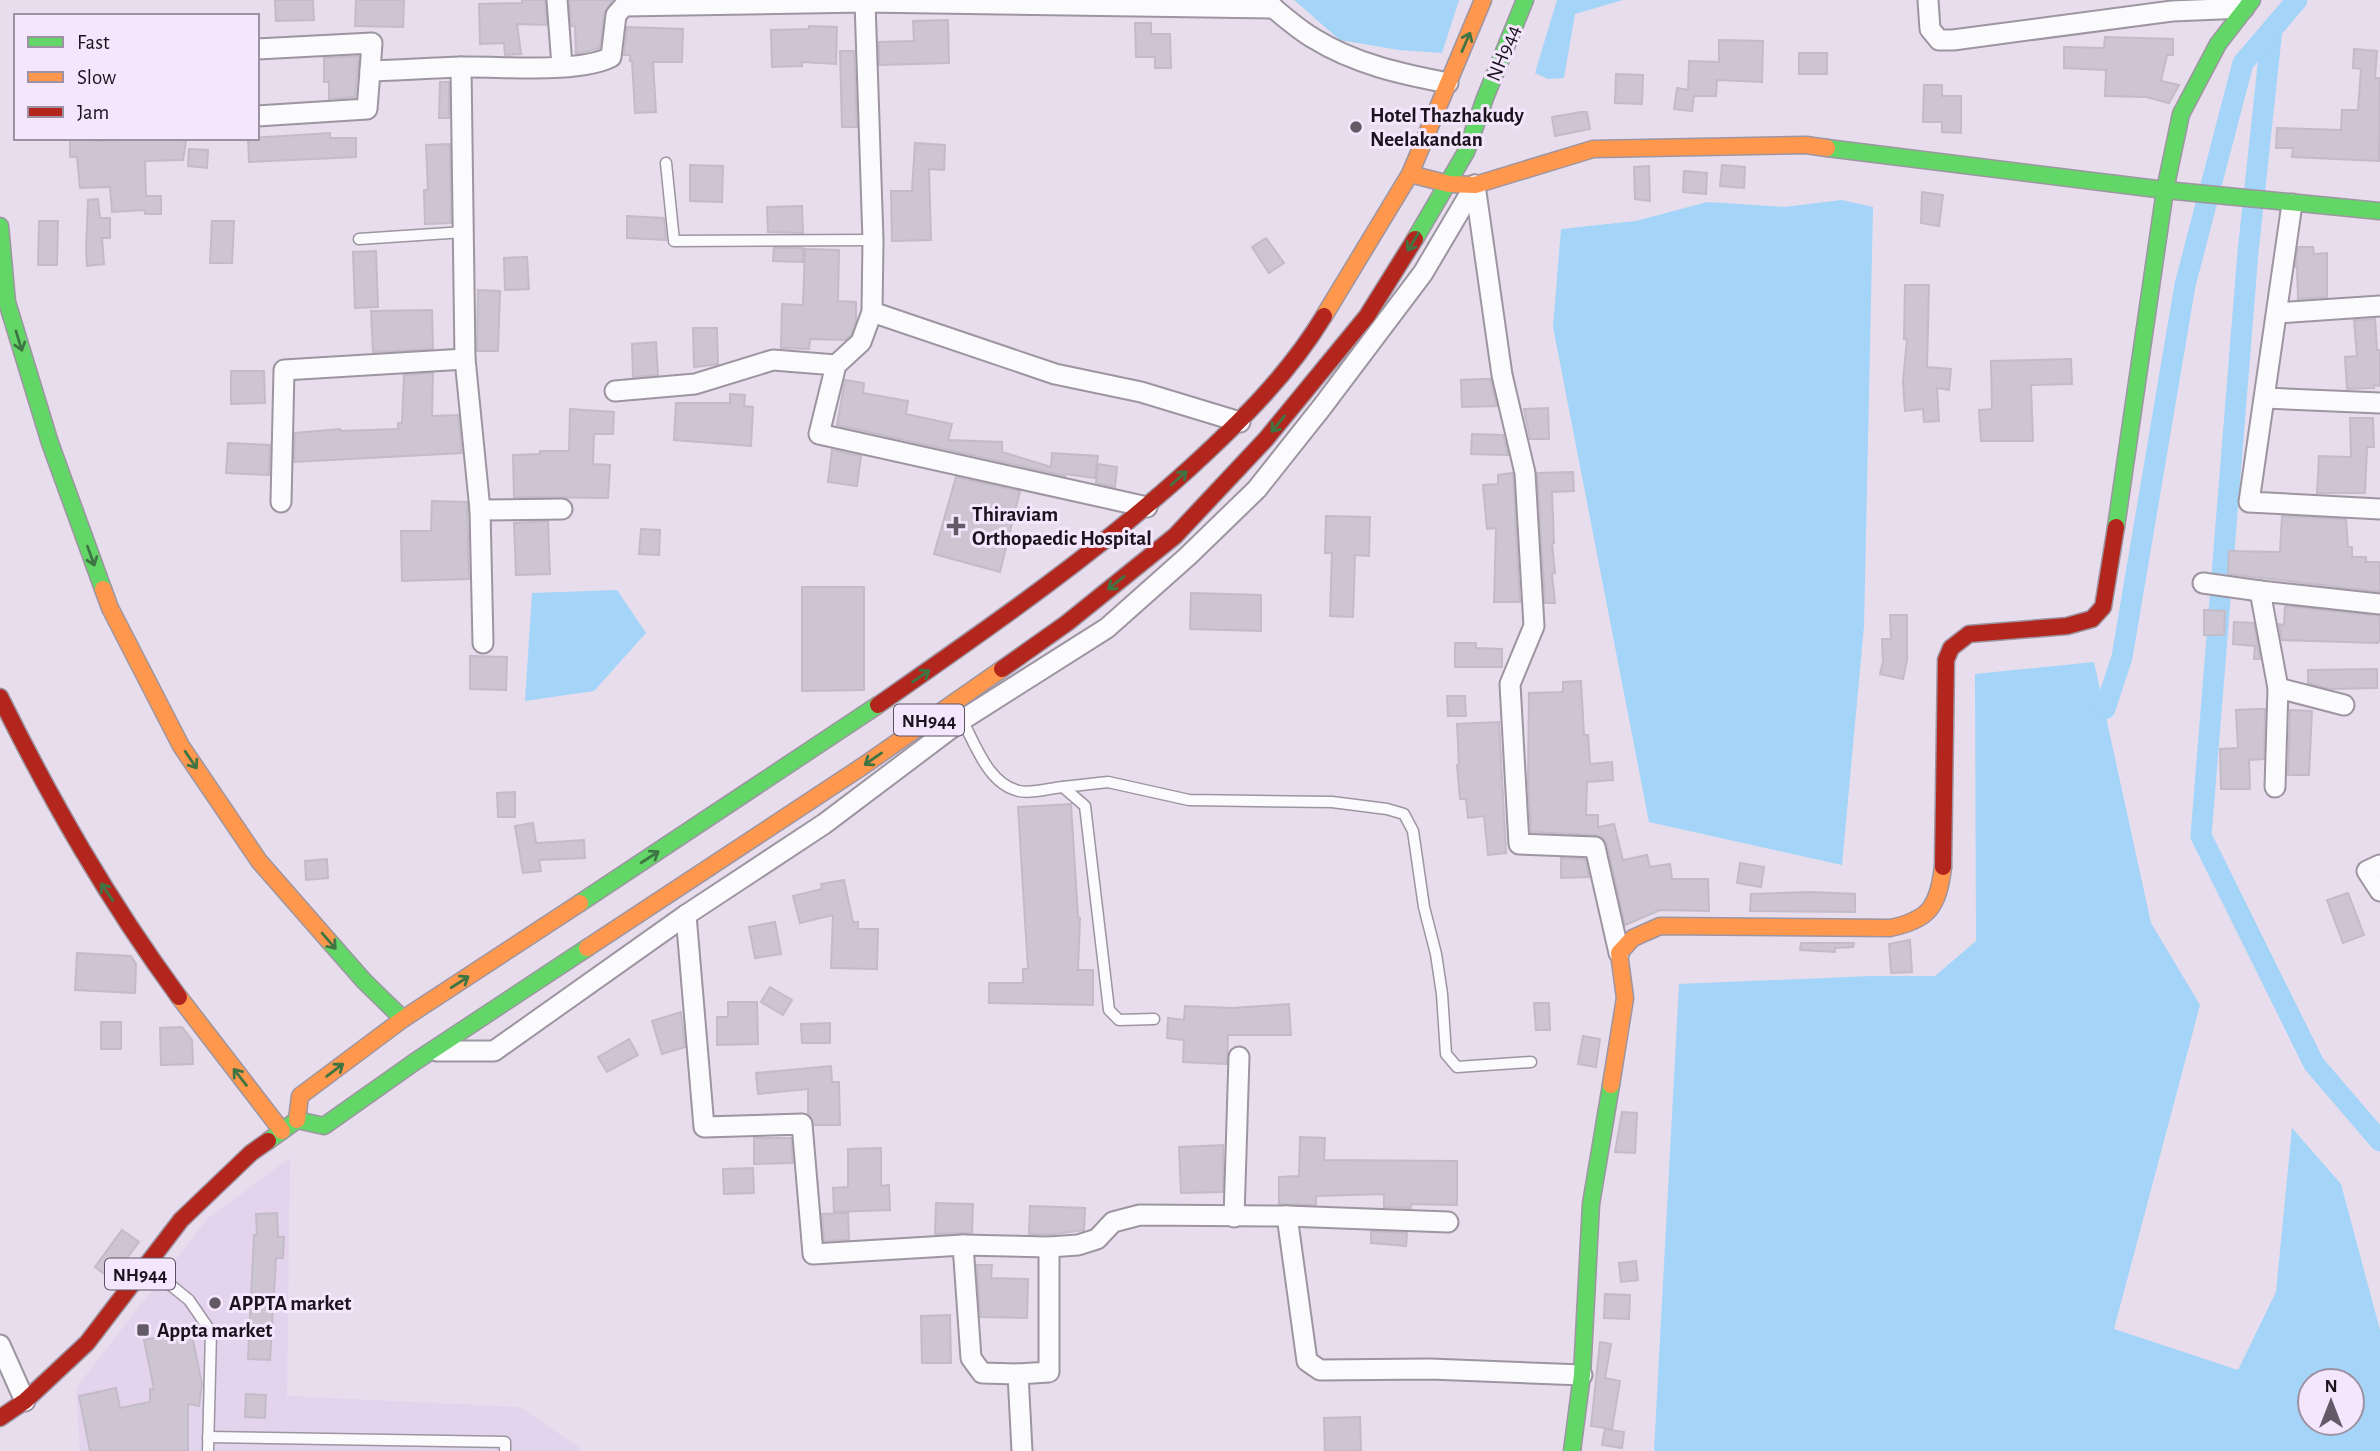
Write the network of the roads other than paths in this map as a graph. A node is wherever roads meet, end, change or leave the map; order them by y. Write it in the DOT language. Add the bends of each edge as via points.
graph roads {
  1 [pos="558,0"];
  2 [pos="1483,0"];
  3 [pos="1525,0"];
  4 [pos="1928,0"];
  5 [pos="865,2"];
  6 [pos="1269,4"];
  7 [pos="2248,4"];
  8 [pos="259,49"];
  9 [pos="562,66"];
  10 [pos="461,67"];
  11 [pos="370,71"];
  12 [pos="1448,83"];
  13 [pos="259,116"];
  14 [pos="666,163"];
  15 [pos="1410,174"];
  16 [pos="1450,184"];
  17 [pos="1475,185"];
  18 [pos="2165,190"];
  19 [pos="2282,202"];
  20 [pos="2380,211"];
  21 [pos="0,226"];
  22 [pos="464,232"];
  23 [pos="359,239"];
  24 [pos="873,240"];
  25 [pos="2380,306"];
  26 [pos="872,312"];
  27 [pos="2277,313"];
  28 [pos="465,359"];
  29 [pos="836,365"];
  30 [pos="615,391"];
  31 [pos="2265,398"];
  32 [pos="2380,404"];
  33 [pos="1240,422"];
  34 [pos="281,502"];
  35 [pos="1147,507"];
  36 [pos="562,509"];
  37 [pos="2380,509"];
  38 [pos="480,510"];
  39 [pos="2203,583"];
  40 [pos="2260,591"];
  41 [pos="2380,604"];
  42 [pos="483,643"];
  43 [pos="2278,688"];
  44 [pos="0,697"];
  45 [pos="2344,705"];
  46 [pos="962,720"];
  47 [pos="1063,787"];
  48 [pos="2275,787"];
  49 [pos="2380,865"];
  50 [pos="2380,891"];
  51 [pos="686,915"];
  52 [pos="1619,953"];
  53 [pos="403,1019"];
  54 [pos="1154,1019"];
  55 [pos="432,1051"];
  56 [pos="1239,1057"];
  57 [pos="1531,1062"];
  58 [pos="297,1120"];
  59 [pos="282,1131"];
  60 [pos="1287,1216"];
  61 [pos="1234,1217"];
  62 [pos="1448,1222"];
  63 [pos="963,1245"];
  64 [pos="1049,1247"];
  65 [pos="146,1265"];
  66 [pos="0,1345"];
  67 [pos="1018,1374"];
  68 [pos="1582,1375"];
  69 [pos="25,1401"];
  70 [pos="0,1418"];
  71 [pos="208,1437"];
  72 [pos="208,1451"];
  73 [pos="505,1451"];
  74 [pos="1021,1451"];
  75 [pos="1572,1451"];
  1 -- 9 [label="street"];
  12 -- 2 [label="main road, NH944 / NH944, one-way"];
  3 -- 16 [label="main road, NH944 / NH944"];
  4 -- 7 [label="street" via="1930,29 1938,40"];
  5 -- 6 [label="street"];
  5 -- 9 [label="street" via="624,6 616,15 611,57"];
  5 -- 24 [label="street"];
  6 -- 12 [label="street" via="1312,37 1357,61"];
  7 -- 18 [label="main road" via="2218,44 2181,114"];
  8 -- 11 [label="street" via="372,43"];
  9 -- 10 [label="street"];
  10 -- 11 [label="street"];
  10 -- 22 [label="street"];
  11 -- 13 [label="street" via="368,109"];
  12 -- 15 [label="main road, NH944 / NH944"];
  14 -- 24 [label="lane" via="674,241"];
  15 -- 16 [label="main road"];
  15 -- 33 [label="main road, NH944" via="1307,344"];
  16 -- 17 [label="main road"];
  16 -- 55 [label="main road, NH944, one-way" via="1367,316 1266,439 1175,536 1067,623 863,766"];
  17 -- 18 [label="main road" via="1593,149 1806,145"];
  17 -- 46 [label="street" via="1423,274 1257,489 1107,628"];
  17 -- 52 [label="street" via="1502,374 1525,473 1534,626 1510,684 1519,844 1595,847"];
  18 -- 19 [label="main road"];
  18 -- 52 [label="main road" via="2103,607 2092,619 2067,626 1969,634 1951,648 1945,660 1945,853 1941,885 1932,907 1914,923 1890,929 1660,926 1633,937"];
  19 -- 20 [label="main road"];
  19 -- 27 [label="street"];
  21 -- 53 [label="main road, one-way" via="7,302 50,443 110,608 181,746 259,861"];
  22 -- 23 [label="lane"];
  22 -- 28 [label="street"];
  24 -- 26 [label="street"];
  25 -- 27 [label="street"];
  26 -- 29 [label="street" via="861,342"];
  26 -- 33 [label="street" via="1055,374 1141,392"];
  27 -- 31 [label="street"];
  28 -- 34 [label="street" via="284,370"];
  28 -- 38 [label="street"];
  29 -- 30 [label="street" via="774,360 695,384"];
  29 -- 35 [label="street" via="819,434"];
  31 -- 32 [label="street"];
  31 -- 37 [label="street" via="2249,502"];
  35 -- 33 [label="main road, NH944, one-way"];
  53 -- 35 [label="main road, NH944, one-way" via="840,733 1042,590"];
  36 -- 38 [label="street"];
  38 -- 42 [label="street"];
  39 -- 40 [label="street"];
  40 -- 41 [label="street"];
  40 -- 43 [label="street"];
  43 -- 45 [label="street"];
  43 -- 48 [label="street"];
  59 -- 44 [label="main road, one-way" via="181,1000 94,873 36,772"];
  46 -- 47 [label="lane" via="992,774 1004,785 1021,792"];
  46 -- 51 [label="street" via="824,824"];
  47 -- 54 [label="lane" via="1085,807 1109,1010 1119,1020"];
  47 -- 57 [label="lane" via="1108,782 1189,800 1332,802 1404,814 1413,831 1436,954 1446,1054 1457,1067"];
  49 -- 50 [label="street" via="2367,871"];
  51 -- 55 [label="street" via="494,1051"];
  51 -- 63 [label="street" via="705,1127 802,1124 813,1254"];
  52 -- 68 [label="main road" via="1625,998 1591,1204"];
  58 -- 53 [label="main road, NH944, one-way" via="300,1096"];
  55 -- 58 [label="main road, NH944" via="324,1126"];
  56 -- 61 [label="street"];
  58 -- 59 [label="main road, NH944"];
  59 -- 65 [label="main road, NH944" via="251,1153 181,1220"];
  60 -- 61 [label="street"];
  60 -- 62 [label="street"];
  60 -- 68 [label="street" via="1307,1361 1314,1368"];
  61 -- 64 [label="street" via="1140,1215 1113,1222 1097,1239"];
  63 -- 64 [label="street"];
  63 -- 67 [label="street" via="971,1358 982,1373"];
  64 -- 67 [label="street" via="1049,1372"];
  65 -- 69 [label="main road, NH944" via="86,1343"];
  65 -- 71 [label="lane" via="189,1300 211,1332"];
  66 -- 69 [label="street"];
  67 -- 74 [label="street"];
  68 -- 75 [label="main road"];
  69 -- 70 [label="main road, NH944"];
  71 -- 72 [label="lane"];
  71 -- 73 [label="lane" via="505,1441"];
}
